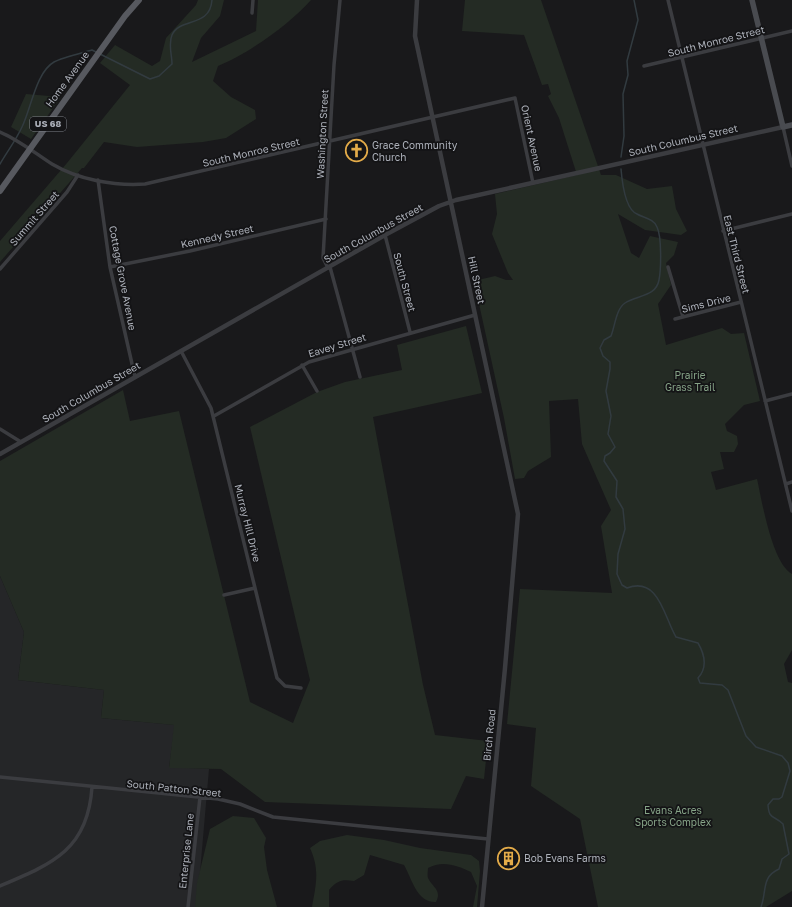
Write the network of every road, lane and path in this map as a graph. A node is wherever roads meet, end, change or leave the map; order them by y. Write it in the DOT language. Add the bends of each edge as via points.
graph roads {
  1 [pos="139,0"];
  2 [pos="253,0"];
  3 [pos="340,0"];
  4 [pos="417,0"];
  5 [pos="668,0"];
  6 [pos="752,0"];
  7 [pos="252,13"];
  8 [pos="792,31"];
  9 [pos="762,39"];
  10 [pos="682,58"];
  11 [pos="644,66"];
  12 [pos="514,98"];
  13 [pos="432,117"];
  14 [pos="792,125"];
  15 [pos="783,127"];
  16 [pos="0,132"];
  17 [pos="329,141"];
  18 [pos="702,145"];
  19 [pos="29,150"];
  20 [pos="792,166"];
  21 [pos="78,175"];
  22 [pos="98,180"];
  23 [pos="533,183"];
  24 [pos="0,191"];
  25 [pos="450,202"];
  26 [pos="792,214"];
  27 [pos="326,219"];
  28 [pos="723,231"];
  29 [pos="385,235"];
  30 [pos="668,266"];
  31 [pos="110,267"];
  32 [pos="329,267"];
  33 [pos="0,269"];
  34 [pos="741,302"];
  35 [pos="475,315"];
  36 [pos="683,317"];
  37 [pos="675,319"];
  38 [pos="410,332"];
  39 [pos="351,350"];
  40 [pos="181,351"];
  41 [pos="302,365"];
  42 [pos="135,377"];
  43 [pos="360,377"];
  44 [pos="317,391"];
  45 [pos="792,394"];
  46 [pos="765,401"];
  47 [pos="214,416"];
  48 [pos="0,429"];
  49 [pos="21,442"];
  50 [pos="0,454"];
  51 [pos="792,482"];
  52 [pos="786,484"];
  53 [pos="792,511"];
  54 [pos="514,565"];
  55 [pos="255,588"];
  56 [pos="224,596"];
  57 [pos="301,688"];
  58 [pos="0,777"];
  59 [pos="92,787"];
  60 [pos="200,797"];
  61 [pos="488,839"];
  62 [pos="0,886"];
  63 [pos="188,907"];
  64 [pos="482,907"];
  1 -- 19 [label="main road, Home Avenue / US 68"];
  2 -- 7 [label="street"];
  3 -- 17 [label="street, Washington Street"];
  4 -- 13 [label="street, Hill Street" via="414,36"];
  5 -- 10 [label="street, East Third Street"];
  6 -- 9 [label="main road"];
  8 -- 9 [label="street, South Monroe Street"];
  9 -- 10 [label="street, South Monroe Street"];
  9 -- 15 [label="main road"];
  10 -- 11 [label="street, South Monroe Street"];
  10 -- 18 [label="street, East Third Street"];
  12 -- 13 [label="street, South Monroe Street"];
  12 -- 23 [label="street, Orient Avenue"];
  13 -- 17 [label="street, South Monroe Street"];
  13 -- 25 [label="street, Hill Street"];
  14 -- 15 [label="main road, South Columbus Street"];
  15 -- 18 [label="street, South Columbus Street"];
  15 -- 20 [label="street"];
  16 -- 19 [label="street, South Monroe Street"];
  17 -- 22 [label="street, South Monroe Street" via="158,182 129,184"];
  17 -- 27 [label="street, Washington Street"];
  18 -- 23 [label="street, South Columbus Street"];
  18 -- 28 [label="street, East Third Street"];
  19 -- 21 [label="street, South Monroe Street" via="59,168"];
  19 -- 24 [label="main road, Home Avenue / US 68"];
  21 -- 22 [label="street, South Monroe Street"];
  21 -- 33 [label="street, Summit Street" via="67,192"];
  22 -- 31 [label="street, Cottage Grove Avenue"];
  23 -- 25 [label="street, South Columbus Street"];
  25 -- 29 [label="street, South Columbus Street"];
  25 -- 35 [label="street, Hill Street"];
  26 -- 28 [label="street"];
  27 -- 31 [label="street, Kennedy Street"];
  27 -- 32 [label="street, Washington Street" via="323,258"];
  28 -- 34 [label="street, East Third Street"];
  29 -- 32 [label="street, South Columbus Street"];
  29 -- 38 [label="street, South Street"];
  30 -- 36 [label="street"];
  31 -- 42 [label="street, Cottage Grove Avenue"];
  32 -- 39 [label="street, Washington Street"];
  32 -- 40 [label="street, South Columbus Street"];
  34 -- 36 [label="street, Sims Drive"];
  34 -- 46 [label="street, East Third Street"];
  35 -- 38 [label="street, Eavey Street"];
  35 -- 54 [label="street, Hill Street" via="517,507"];
  36 -- 37 [label="street, Sims Drive"];
  38 -- 39 [label="street, Eavey Street"];
  39 -- 41 [label="street, Eavey Street"];
  39 -- 43 [label="street, Washington Street"];
  40 -- 42 [label="street, South Columbus Street"];
  40 -- 47 [label="street, Murray Hill Drive"];
  41 -- 44 [label="street"];
  41 -- 47 [label="street, Eavey Street"];
  42 -- 49 [label="street, South Columbus Street"];
  45 -- 46 [label="street"];
  46 -- 52 [label="street, East Third Street"];
  47 -- 55 [label="street, Murray Hill Drive"];
  48 -- 49 [label="street"];
  49 -- 50 [label="street, South Columbus Street"];
  51 -- 52 [label="street"];
  52 -- 53 [label="street, East Third Street"];
  54 -- 61 [label="street, Birch Road"];
  55 -- 56 [label="street"];
  55 -- 57 [label="street, Murray Hill Drive" via="277,678 285,686"];
  58 -- 59 [label="street, South Patton Street"];
  59 -- 60 [label="street, South Patton Street"];
  59 -- 62 [label="street" via="91,805 85,824 66,851 45,866"];
  60 -- 61 [label="street, South Patton Street" via="230,801 261,814 282,818"];
  60 -- 63 [label="street, Enterprise Lane"];
  61 -- 64 [label="street, Birch Road"];
}
